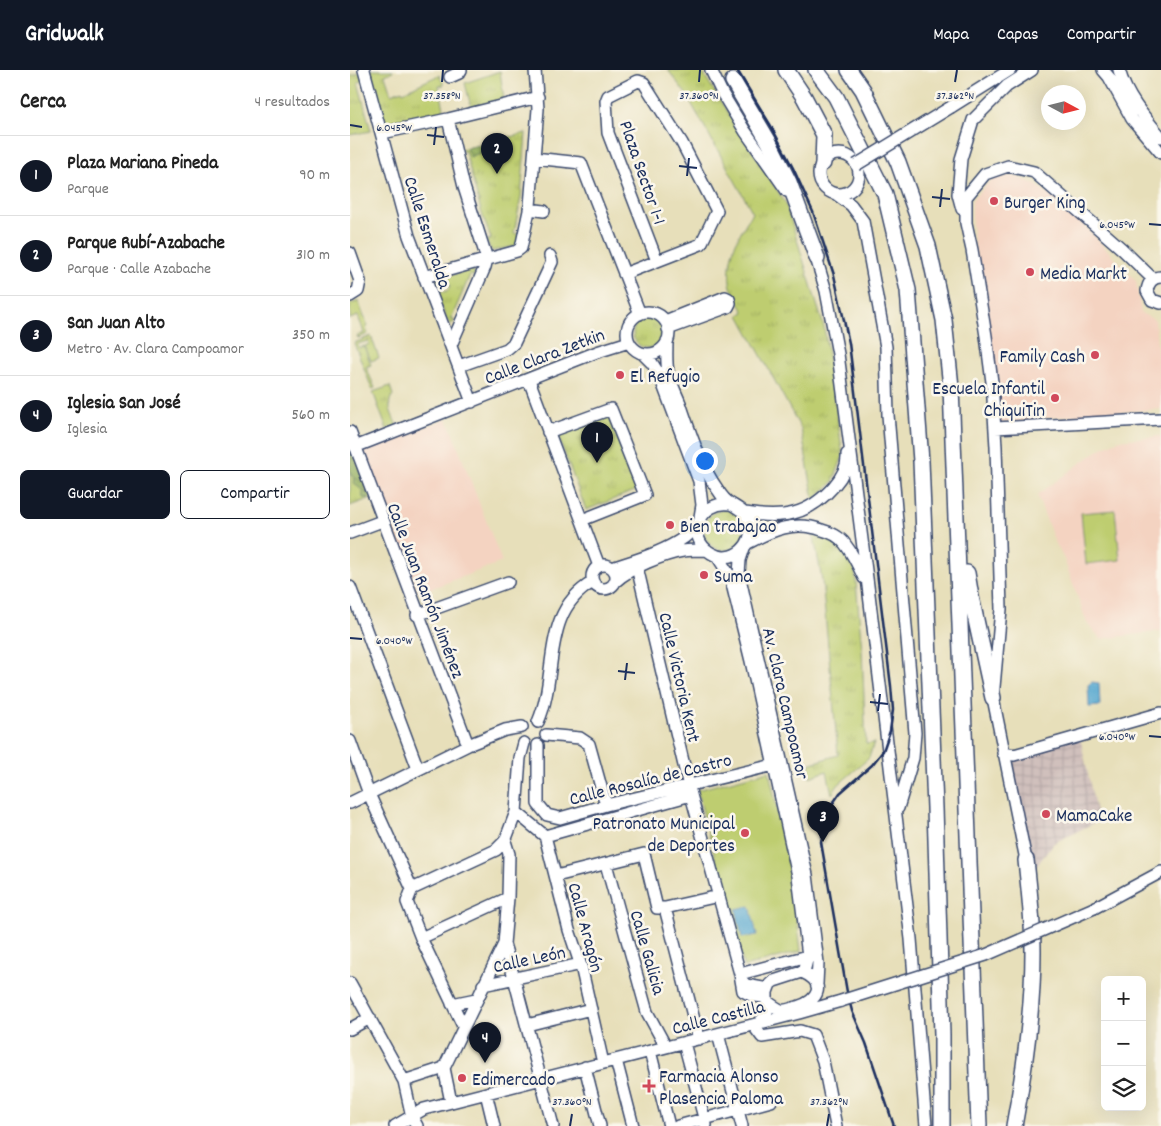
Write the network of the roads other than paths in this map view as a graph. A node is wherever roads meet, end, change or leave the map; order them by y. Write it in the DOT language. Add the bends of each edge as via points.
graph roads {
  1 [pos="364,70"];
  2 [pos="461,70"];
  3 [pos="536,70"];
  4 [pos="711,70"];
  5 [pos="786,70"];
  6 [pos="816,70"];
  7 [pos="849,70"];
  8 [pos="1010,70"];
  9 [pos="1032,70"];
  10 [pos="1102,70"];
  11 [pos="1119,70"];
  12 [pos="450,77"];
  13 [pos="733,80"];
  14 [pos="538,97"];
  15 [pos="448,119"];
  16 [pos="382,133"];
  17 [pos="1161,137"];
  18 [pos="1161,153"];
  19 [pos="534,158"];
  20 [pos="823,163"];
  21 [pos="856,165"];
  22 [pos="836,194"];
  23 [pos="529,209"];
  24 [pos="544,211"];
  25 [pos="966,223"];
  26 [pos="350,253"];
  27 [pos="550,256"];
  28 [pos="817,258"];
  29 [pos="487,259"];
  30 [pos="657,261"];
  31 [pos="624,274"];
  32 [pos="424,276"];
  33 [pos="1157,278"];
  34 [pos="350,296"];
  35 [pos="1161,303"];
  36 [pos="1161,310"];
  37 [pos="640,314"];
  38 [pos="666,330"];
  39 [pos="629,342"];
  40 [pos="451,345"];
  41 [pos="642,353"];
  42 [pos="839,363"];
  43 [pos="460,366"];
  44 [pos="529,380"];
  45 [pos="472,402"];
  46 [pos="1161,419"];
  47 [pos="995,428"];
  48 [pos="350,432"];
  49 [pos="548,432"];
  50 [pos="355,447"];
  51 [pos="956,492"];
  52 [pos="730,504"];
  53 [pos="745,513"];
  54 [pos="582,520"];
  55 [pos="382,521"];
  56 [pos="699,521"];
  57 [pos="350,533"];
  58 [pos="746,546"];
  59 [pos="707,550"];
  60 [pos="717,556"];
  61 [pos="599,566"];
  62 [pos="637,567"];
  63 [pos="612,568"];
  64 [pos="616,580"];
  65 [pos="508,582"];
  66 [pos="593,582"];
  67 [pos="868,586"];
  68 [pos="350,587"];
  69 [pos="417,615"];
  70 [pos="993,698"];
  71 [pos="1161,713"];
  72 [pos="1137,720"];
  73 [pos="538,722"];
  74 [pos="522,727"];
  75 [pos="546,735"];
  76 [pos="350,740"];
  77 [pos="524,743"];
  78 [pos="468,745"];
  79 [pos="538,745"];
  80 [pos="1004,753"];
  81 [pos="774,765"];
  82 [pos="418,769"];
  83 [pos="1008,774"];
  84 [pos="690,791"];
  85 [pos="370,794"];
  86 [pos="350,804"];
  87 [pos="606,805"];
  88 [pos="516,812"];
  89 [pos="896,814"];
  90 [pos="545,836"];
  91 [pos="505,841"];
  92 [pos="1026,860"];
  93 [pos="606,864"];
  94 [pos="1161,872"];
  95 [pos="556,876"];
  96 [pos="412,889"];
  97 [pos="719,896"];
  98 [pos="508,898"];
  99 [pos="661,908"];
  100 [pos="421,938"];
  101 [pos="504,944"];
  102 [pos="808,956"];
  103 [pos="581,966"];
  104 [pos="802,972"];
  105 [pos="741,977"];
  106 [pos="514,978"];
  107 [pos="350,983"];
  108 [pos="483,985"];
  109 [pos="817,988"];
  110 [pos="768,996"];
  111 [pos="476,999"];
  112 [pos="839,1002"];
  113 [pos="452,1004"];
  114 [pos="805,1007"];
  115 [pos="591,1009"];
  116 [pos="370,1018"];
  117 [pos="756,1024"];
  118 [pos="527,1025"];
  119 [pos="463,1026"];
  120 [pos="350,1029"];
  121 [pos="718,1034"];
  122 [pos="699,1039"];
  123 [pos="684,1042"];
  124 [pos="666,1047"];
  125 [pos="650,1051"];
  126 [pos="616,1060"];
  127 [pos="603,1063"];
  128 [pos="585,1067"];
  129 [pos="444,1068"];
  130 [pos="540,1079"];
  131 [pos="404,1081"];
  132 [pos="486,1093"];
  133 [pos="771,1101"];
  134 [pos="452,1102"];
  135 [pos="738,1110"];
  136 [pos="414,1121"];
  137 [pos="705,1122"];
  138 [pos="395,1126"];
  139 [pos="494,1126"];
  140 [pos="553,1126"];
  141 [pos="600,1126"];
  142 [pos="633,1126"];
  143 [pos="669,1126"];
  144 [pos="678,1126"];
  145 [pos="742,1126"];
  146 [pos="836,1126"];
  147 [pos="926,1126"];
  148 [pos="942,1126"];
  149 [pos="979,1126"];
  150 [pos="1014,1126"];
  1 -- 16 [label="street, Calle Esmeralda"];
  2 -- 12 [label="street"];
  3 -- 14 [label="street"];
  4 -- 28 [label="street" via="745,132 796,207"];
  5 -- 20 [label="main road" via="824,135"];
  6 -- 148 [label="main road" via="836,96 884,194 908,290 921,461 936,808"];
  7 -- 51 [label="main road" via="863,90 898,162 928,246 944,320"];
  8 -- 21 [label="street, bridge"];
  9 -- 25 [label="street" via="1007,86 973,120 961,159 958,194"];
  10 -- 18 [label="street" via="1132,119"];
  11 -- 17 [label="street" via="1137,106"];
  13 -- 28 [label="main road" via="789,182"];
  14 -- 15 [label="street"];
  14 -- 19 [label="street"];
  15 -- 16 [label="street"];
  15 -- 29 [label="street" via="464,187"];
  16 -- 32 [label="street, Calle Esmeralda" via="405,222"];
  19 -- 23 [label="street"];
  19 -- 31 [label="street" via="581,163"];
  20 -- 21 [label="street" via="840,154"];
  20 -- 22 [label="street" via="819,174 822,185"];
  21 -- 22 [label="street" via="859,177 853,188"];
  22 -- 89 [label="street" via="851,205 863,221 886,347 888,414 915,732 913,758"];
  23 -- 24 [label="street"];
  23 -- 29 [label="street" via="521,248"];
  25 -- 33 [label="street" via="966,197 985,174 1008,166 1034,172"];
  25 -- 47 [label="street" via="986,336"];
  26 -- 34 [label="street" via="360,283 358,291"];
  27 -- 43 [label="street" via="552,262 514,343 507,349"];
  28 -- 42 [label="street"];
  29 -- 32 [label="street"];
  29 -- 40 [label="street"];
  30 -- 30 [label="street, Plaza Sector 1-1" via="701,244 717,211 682,143 644,84 638,81 608,96 608,133"];
  30 -- 31 [label="street, Plaza Sector 1-1"];
  31 -- 37 [label="street"];
  32 -- 40 [label="street, Calle Esmeralda"];
  33 -- 35 [label="street" via="1150,282 1147,291 1152,300"];
  35 -- 36 [label="street"];
  37 -- 38 [label="street" via="653,313"];
  37 -- 39 [label="street" via="630,322"];
  38 -- 38 [label="street" via="728,307 729,299 725,297"];
  38 -- 41 [label="street" via="659,350"];
  38 -- 52 [label="street" via="668,372 694,441 717,489"];
  39 -- 41 [label="street"];
  39 -- 44 [label="street, Calle Clara Zetkin"];
  40 -- 43 [label="street, Calle Esmeralda"];
  41 -- 56 [label="street" via="659,374 698,481 702,505"];
  42 -- 53 [label="street" via="847,463 844,473 824,498 795,514 767,517"];
  42 -- 67 [label="street"];
  43 -- 45 [label="street, Calle Esmeralda"];
  44 -- 45 [label="street, Calle Clara Zetkin"];
  44 -- 49 [label="street"];
  45 -- 50 [label="street, Calle Clara Zetkin"];
  46 -- 47 [label="street"];
  47 -- 70 [label="street" via="1000,608"];
  48 -- 50 [label="street, Calle Juan Ramón Jiménez"];
  49 -- 54 [label="street"];
  49 -- 54 [label="street" via="612,409 645,495"];
  50 -- 55 [label="street, Calle Juan Ramón Jiménez"];
  51 -- 70 [label="main road" via="971,597"];
  51 -- 149 [label="main road"];
  52 -- 53 [label="street"];
  52 -- 56 [label="street" via="713,506"];
  53 -- 58 [label="street" via="751,528"];
  54 -- 61 [label="street"];
  55 -- 57 [label="street"];
  55 -- 69 [label="street, Calle Juan Ramón Jiménez"];
  56 -- 59 [label="street" via="699,538"];
  56 -- 63 [label="street" via="686,537 672,545"];
  58 -- 60 [label="street" via="729,557"];
  58 -- 67 [label="street" via="770,531 792,525 830,532 845,543"];
  58 -- 109 [label="street, Av. Clara Campoamor" via="739,574 807,875 818,963"];
  59 -- 60 [label="street"];
  59 -- 62 [label="street" via="674,553"];
  60 -- 81 [label="street, Av. Clara Campoamor" via="730,576"];
  61 -- 63 [label="street"];
  61 -- 66 [label="street" via="592,573"];
  62 -- 64 [label="street"];
  62 -- 84 [label="street, Calle Victoria Kent"];
  63 -- 64 [label="street"];
  64 -- 66 [label="street" via="612,587 605,589 598,588"];
  65 -- 69 [label="street"];
  66 -- 73 [label="street" via="568,604 560,620 544,708"];
  67 -- 89 [label="street"];
  68 -- 82 [label="street"];
  69 -- 78 [label="street, Calle Juan Ramón Jiménez"];
  70 -- 80 [label="street"];
  71 -- 72 [label="street"];
  72 -- 80 [label="street" via="1014,755"];
  72 -- 83 [label="street" via="1073,746 1014,761"];
  73 -- 74 [label="street" via="528,722"];
  73 -- 75 [label="street"];
  74 -- 77 [label="street" via="520,734"];
  74 -- 78 [label="street" via="505,730"];
  75 -- 79 [label="street"];
  75 -- 87 [label="street" via="580,738 589,744"];
  76 -- 85 [label="street"];
  77 -- 79 [label="street"];
  77 -- 88 [label="street"];
  78 -- 82 [label="street"];
  79 -- 87 [label="street, Calle Rosalía de Castro" via="538,804 546,816 560,818"];
  80 -- 83 [label="street"];
  81 -- 84 [label="street, Calle Rosalía de Castro"];
  81 -- 102 [label="street, Av. Clara Campoamor" via="798,876"];
  82 -- 85 [label="street"];
  83 -- 92 [label="street"];
  84 -- 87 [label="street, Calle Rosalía de Castro"];
  84 -- 90 [label="street"];
  84 -- 97 [label="street, Calle Victoria Kent"];
  85 -- 86 [label="street"];
  85 -- 96 [label="street"];
  88 -- 90 [label="street"];
  88 -- 91 [label="street"];
  89 -- 147 [label="street" via="911,939"];
  90 -- 95 [label="street, Calle Aragón"];
  91 -- 96 [label="street" via="496,850"];
  91 -- 98 [label="street"];
  92 -- 150 [label="main road" via="1032,921 1032,981 1023,1075"];
  93 -- 95 [label="street"];
  93 -- 99 [label="street" via="644,854"];
  93 -- 124 [label="street, Calle Galicia" via="647,1012"];
  94 -- 112 [label="street, bridge" via="1094,908 986,954"];
  95 -- 103 [label="street, Calle Aragón"];
  96 -- 100 [label="street" via="407,902"];
  97 -- 99 [label="street"];
  97 -- 105 [label="street, Calle Victoria Kent"];
  98 -- 100 [label="street"];
  98 -- 101 [label="street"];
  99 -- 122 [label="street"];
  100 -- 113 [label="street"];
  101 -- 106 [label="street"];
  101 -- 108 [label="street"];
  102 -- 104 [label="street, Av. Clara Campoamor"];
  102 -- 105 [label="street"];
  103 -- 106 [label="street, Calle León"];
  103 -- 115 [label="street, Calle Aragón"];
  104 -- 109 [label="street" via="813,979"];
  104 -- 110 [label="street" via="774,981"];
  105 -- 110 [label="street" via="743,992"];
  106 -- 108 [label="street, Calle León"];
  106 -- 118 [label="street"];
  107 -- 116 [label="street"];
  108 -- 111 [label="street"];
  109 -- 112 [label="street"];
  109 -- 114 [label="street" via="815,998"];
  110 -- 114 [label="street" via="776,1008 784,1011"];
  110 -- 117 [label="street" via="767,1014"];
  111 -- 113 [label="street"];
  111 -- 119 [label="street"];
  112 -- 114 [label="street"];
  113 -- 119 [label="street"];
  114 -- 117 [label="street, Calle Castilla"];
  115 -- 118 [label="street"];
  115 -- 127 [label="street, Calle Aragón"];
  116 -- 120 [label="street"];
  116 -- 131 [label="street"];
  117 -- 121 [label="street, Calle Castilla"];
  117 -- 146 [label="street" via="762,1037 800,1031 813,1035 823,1060"];
  118 -- 130 [label="street"];
  119 -- 129 [label="street"];
  121 -- 122 [label="street, Calle Castilla"];
  121 -- 135 [label="street"];
  122 -- 123 [label="street, Calle Castilla"];
  123 -- 124 [label="street, Calle Castilla"];
  123 -- 137 [label="street"];
  124 -- 125 [label="street, Calle Castilla"];
  125 -- 126 [label="street, Calle Castilla"];
  125 -- 143 [label="street"];
  126 -- 127 [label="street, Calle Castilla"];
  126 -- 142 [label="street"];
  127 -- 128 [label="street, Calle Castilla"];
  128 -- 130 [label="street, Calle Castilla"];
  128 -- 141 [label="street"];
  129 -- 131 [label="street"];
  129 -- 134 [label="street"];
  130 -- 132 [label="street, Calle Castilla"];
  130 -- 140 [label="street"];
  131 -- 136 [label="street"];
  132 -- 134 [label="street, Calle Castilla"];
  132 -- 139 [label="street"];
  133 -- 135 [label="street"];
  134 -- 136 [label="street, Calle Castilla" via="424,1109"];
  135 -- 137 [label="street"];
  135 -- 145 [label="street"];
  136 -- 138 [label="street, Calle Castilla"];
  137 -- 144 [label="street"];
}
